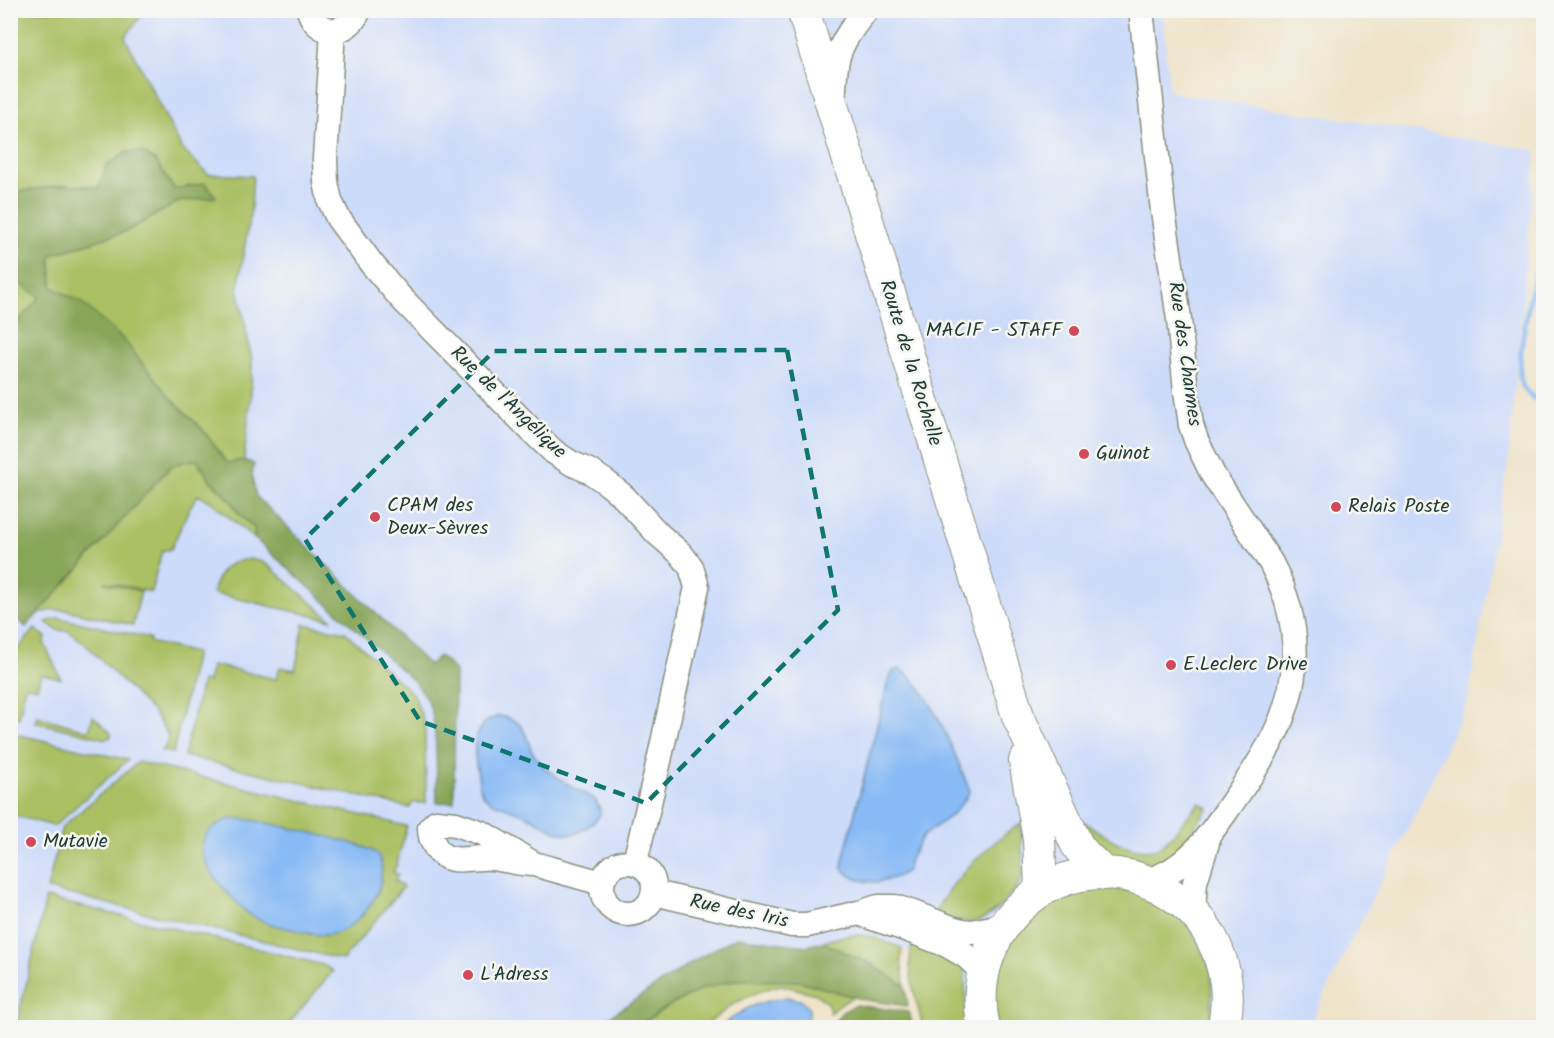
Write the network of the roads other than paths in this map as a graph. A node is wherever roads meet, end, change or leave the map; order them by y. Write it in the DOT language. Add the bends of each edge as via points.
graph roads {
  1 [pos="309,10"];
  2 [pos="359,10"];
  3 [pos="803,10"];
  4 [pos="866,10"];
  5 [pos="1141,10"];
  6 [pos="333,30"];
  7 [pos="832,105"];
  8 [pos="1018,716"];
  9 [pos="1211,832"];
  10 [pos="635,862"];
  11 [pos="534,864"];
  12 [pos="1105,873"];
  13 [pos="1146,881"];
  14 [pos="602,883"];
  15 [pos="1041,891"];
  16 [pos="654,893"];
  17 [pos="1193,911"];
  18 [pos="859,913"];
  19 [pos="1002,926"];
  20 [pos="982,972"];
  21 [pos="983,1027"];
  22 [pos="1223,1028"];
  1 -- 6 [label="street" via="317,24"];
  2 -- 6 [label="street" via="349,25"];
  3 -- 7 [label="main road, Route de la Rochelle"];
  4 -- 7 [label="street" via="837,57"];
  5 -- 9 [label="street, Rue des Charmes" via="1191,425 1213,475 1277,576 1287,600 1294,636 1292,680 1279,726 1257,766"];
  6 -- 10 [label="street, Rue de l'Angélique" via="326,182 330,201 346,231 401,298 534,433 554,452 591,472 623,496 691,567 697,586"];
  7 -- 8 [label="main road, Route de la Rochelle"];
  8 -- 12 [label="main road, Route de la Rochelle" via="1077,845"];
  8 -- 15 [label="main road, Route de la Rochelle" via="1039,839"];
  9 -- 13 [label="street, Rue des Charmes" via="1174,870"];
  9 -- 17 [label="street, Rue des Charmes" via="1195,882"];
  10 -- 14 [label="street" via="618,863 605,874"];
  10 -- 16 [label="street" via="653,877"];
  11 -- 14 [label="street"];
  12 -- 13 [label="main road"];
  12 -- 15 [label="main road" via="1061,881"];
  13 -- 17 [label="main road" via="1171,893"];
  14 -- 16 [label="street" via="608,905 622,914 646,908"];
  15 -- 19 [label="main road"];
  16 -- 18 [label="street, Rue des Iris" via="792,925"];
  17 -- 22 [label="main road" via="1207,929 1225,972"];
  18 -- 19 [label="street, Rue des Iris" via="895,907 954,929 972,932"];
  18 -- 20 [label="street" via="947,945"];
  19 -- 20 [label="main road"];
  20 -- 21 [label="main road"];
}
